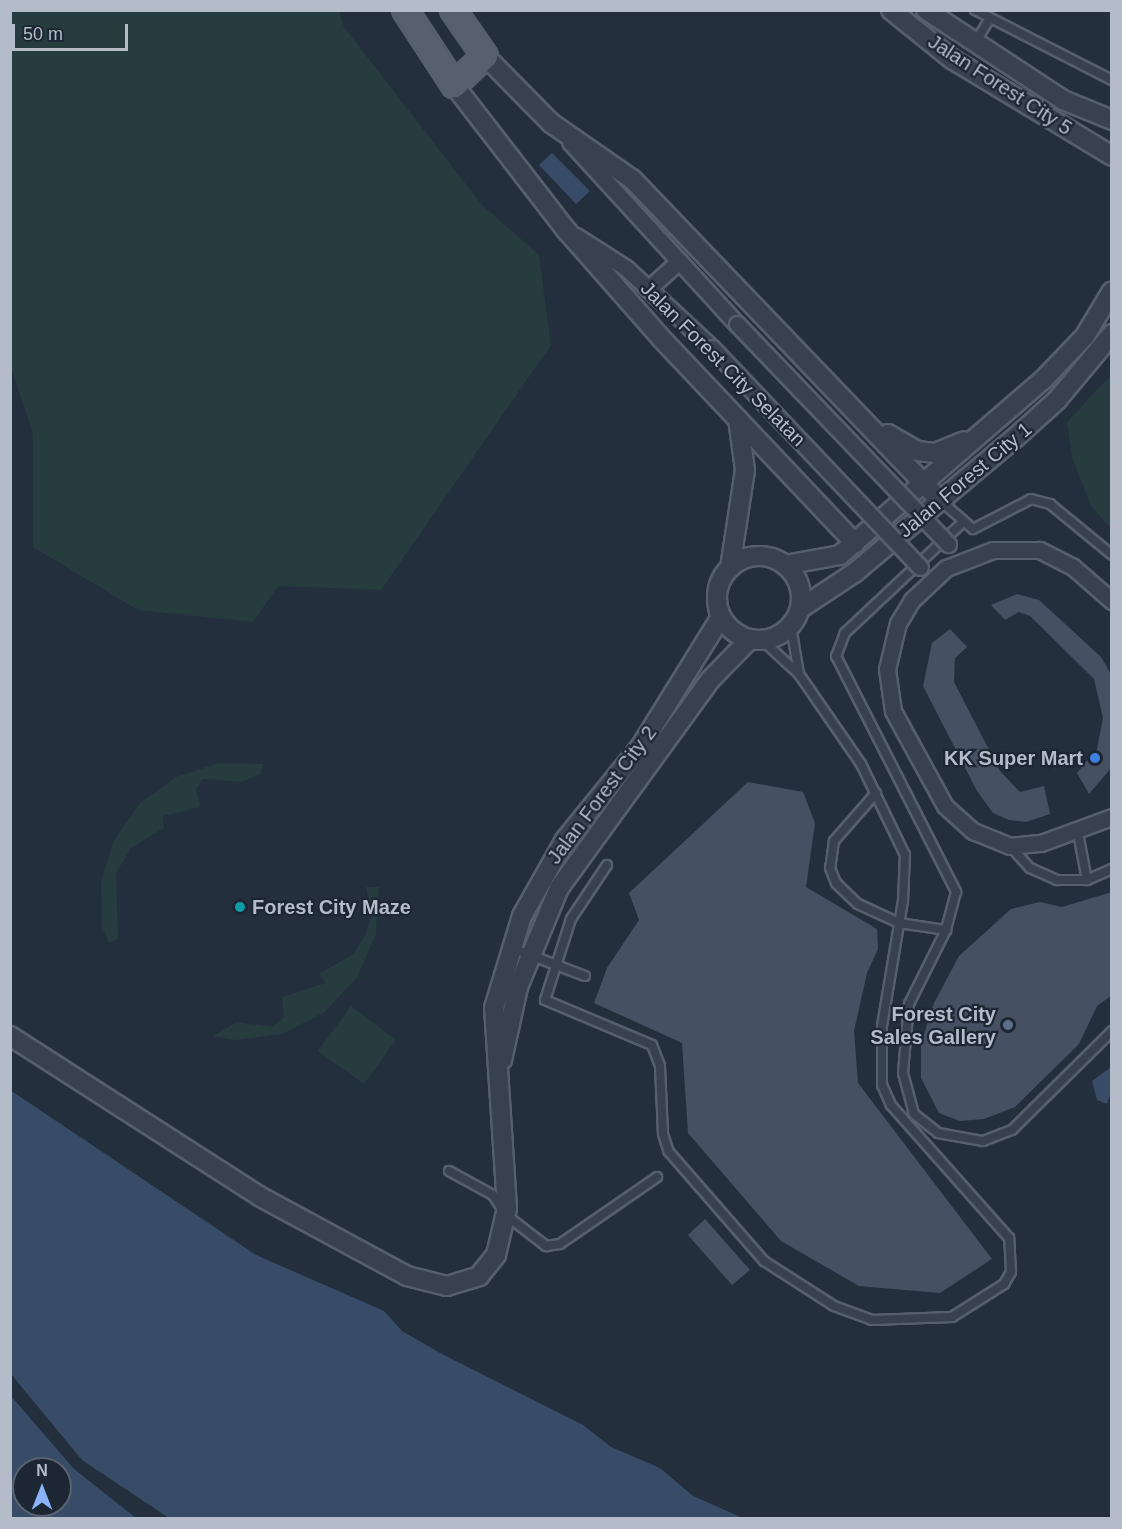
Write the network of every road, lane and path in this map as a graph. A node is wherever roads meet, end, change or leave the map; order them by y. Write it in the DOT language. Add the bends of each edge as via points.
graph roads {
  1 [pos="405,10"];
  2 [pos="453,10"];
  3 [pos="891,10"];
  4 [pos="926,10"];
  5 [pos="975,10"];
  6 [pos="988,21"];
  7 [pos="973,46"];
  8 [pos="485,56"];
  9 [pos="1112,80"];
  10 [pos="454,85"];
  11 [pos="1112,120"];
  12 [pos="551,123"];
  13 [pos="1112,156"];
  14 [pos="567,231"];
  15 [pos="679,261"];
  16 [pos="648,289"];
  17 [pos="1112,291"];
  18 [pos="1112,334"];
  19 [pos="838,389"];
  20 [pos="1002,418"];
  21 [pos="738,419"];
  22 [pos="924,484"];
  23 [pos="941,501"];
  24 [pos="962,523"];
  25 [pos="855,543"];
  26 [pos="1112,555"];
  27 [pos="963,560"];
  28 [pos="785,565"];
  29 [pos="730,568"];
  30 [pos="932,579"];
  31 [pos="1112,601"];
  32 [pos="801,608"];
  33 [pos="721,617"];
  34 [pos="791,626"];
  35 [pos="756,640"];
  36 [pos="799,675"];
  37 [pos="876,793"];
  38 [pos="1112,818"];
  39 [pos="1078,833"];
  40 [pos="1010,846"];
  41 [pos="607,865"];
  42 [pos="1112,869"];
  43 [pos="1087,880"];
  44 [pos="899,923"];
  45 [pos="946,930"];
  46 [pos="511,948"];
  47 [pos="530,955"];
  48 [pos="554,963"];
  49 [pos="585,976"];
  50 [pos="1112,1031"];
  51 [pos="10,1036"];
  52 [pos="501,1060"];
  53 [pos="449,1171"];
  54 [pos="657,1177"];
  55 [pos="506,1215"];
  1 -- 10 [label="main road, Jalan Forest City Selatan"];
  2 -- 8 [label="main road, Jalan Forest City Selatan"];
  3 -- 13 [label="street, Jalan Forest City 5" via="951,59"];
  4 -- 7 [label="street, Jalan Forest City 5"];
  5 -- 6 [label="lane"];
  6 -- 7 [label="lane"];
  6 -- 9 [label="lane"];
  7 -- 11 [label="street, Jalan Forest City 5" via="1063,99"];
  8 -- 10 [label="main road"];
  8 -- 12 [label="street, Jalan Forest City Selatan"];
  10 -- 14 [label="street, Jalan Forest City Selatan"];
  12 -- 15 [label="street, Jalan Forest City Selatan"];
  12 -- 19 [label="street" via="632,179"];
  14 -- 16 [label="street, Jalan Forest City Selatan" via="626,268"];
  14 -- 21 [label="street"];
  15 -- 16 [label="street"];
  15 -- 27 [label="street, Jalan Forest City Selatan, bridge"];
  16 -- 30 [label="street, Jalan Forest City Selatan, bridge" via="711,348"];
  17 -- 20 [label="street, Jalan Forest City 1" via="1085,336"];
  18 -- 23 [label="street, Jalan Forest City 1" via="1057,400"];
  19 -- 20 [label="street" via="888,434 918,452 951,449"];
  19 -- 22 [label="street"];
  20 -- 22 [label="street, Jalan Forest City 1"];
  21 -- 25 [label="street"];
  21 -- 29 [label="street" via="745,470"];
  22 -- 23 [label="street"];
  22 -- 25 [label="street"];
  23 -- 24 [label="lane"];
  23 -- 32 [label="street, Jalan Forest City 1" via="854,573"];
  24 -- 26 [label="lane" via="974,529 1031,499 1050,504"];
  24 -- 45 [label="lane" via="845,633 836,656 953,881 956,902"];
  25 -- 28 [label="street" via="828,560"];
  27 -- 30 [label="street"];
  27 -- 31 [label="street" via="993,550 1039,550 1073,567"];
  28 -- 29 [label="street" via="751,557"];
  28 -- 32 [label="street" via="799,584"];
  29 -- 33 [label="street" via="719,586"];
  30 -- 40 [label="street" via="912,600 890,647 893,711 945,806 973,831"];
  32 -- 34 [label="street"];
  33 -- 35 [label="street"];
  33 -- 46 [label="street, Jalan Forest City 2" via="641,746 560,848"];
  34 -- 35 [label="street, Jalan Forest City 2"];
  34 -- 36 [label="lane"];
  35 -- 36 [label="lane"];
  35 -- 47 [label="street, Jalan Forest City 2" via="711,679 584,847 559,888"];
  36 -- 37 [label="lane" via="844,737"];
  37 -- 44 [label="lane" via="905,855"];
  37 -- 44 [label="lane" via="834,841 830,868 844,895"];
  38 -- 39 [label="street"];
  39 -- 40 [label="street"];
  39 -- 43 [label="lane"];
  40 -- 43 [label="lane" via="1030,868 1057,880"];
  41 -- 48 [label="lane" via="571,919"];
  42 -- 43 [label="lane"];
  44 -- 45 [label="lane"];
  44 -- 48 [label="lane" via="882,1026 882,1085 891,1105 1009,1238 1012,1256 1004,1284 960,1313 938,1319 856,1316 764,1261 669,1152 663,1134 660,1066 652,1045 549,1004 544,994"];
  45 -- 50 [label="lane" via="909,1004 903,1073 914,1114 938,1133 983,1141 1012,1130"];
  46 -- 47 [label="lane"];
  46 -- 52 [label="street, Jalan Forest City 2" via="494,1008"];
  47 -- 48 [label="lane"];
  47 -- 52 [label="street, Jalan Forest City 2"];
  48 -- 49 [label="lane"];
  51 -- 55 [label="street" via="259,1196 407,1276 447,1286 479,1276 496,1255"];
  52 -- 55 [label="street"];
  53 -- 55 [label="lane" via="493,1195"];
  54 -- 55 [label="lane" via="560,1244 546,1246"];
}
